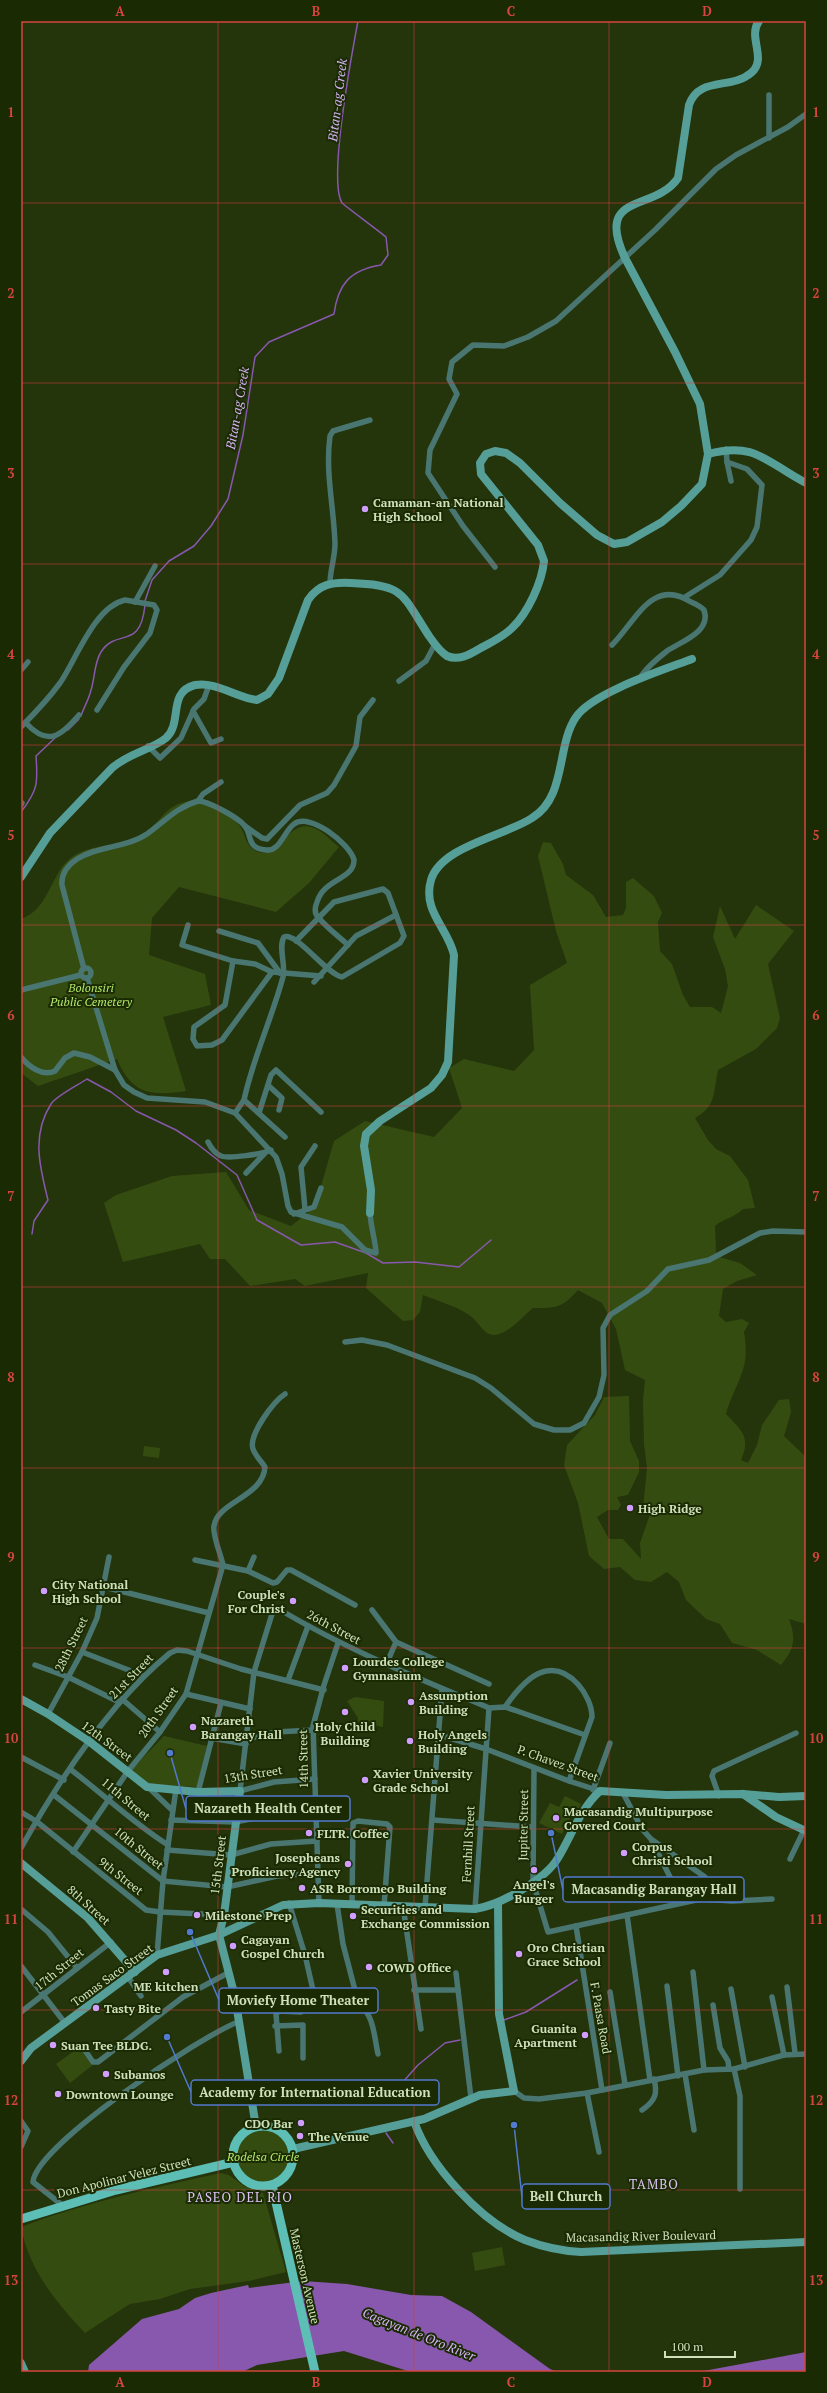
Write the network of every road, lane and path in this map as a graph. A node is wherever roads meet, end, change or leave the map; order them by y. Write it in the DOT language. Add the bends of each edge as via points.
graph roads {
  1 [pos="759,21"];
  2 [pos="769,94"];
  3 [pos="806,114"];
  4 [pos="769,138"];
  5 [pos="624,258"];
  6 [pos="370,420"];
  7 [pos="726,449"];
  8 [pos="708,454"];
  9 [pos="727,462"];
  10 [pos="732,481"];
  11 [pos="806,483"];
  12 [pos="155,566"];
  13 [pos="495,567"];
  14 [pos="330,583"];
  15 [pos="685,597"];
  16 [pos="138,602"];
  17 [pos="435,644"];
  18 [pos="612,646"];
  19 [pos="692,659"];
  20 [pos="28,662"];
  21 [pos="21,670"];
  22 [pos="638,680"];
  23 [pos="399,681"];
  24 [pos="209,685"];
  25 [pos="373,700"];
  26 [pos="97,710"];
  27 [pos="193,711"];
  28 [pos="79,715"];
  29 [pos="23,725"];
  30 [pos="222,739"];
  31 [pos="148,746"];
  32 [pos="221,782"];
  33 [pos="198,801"];
  34 [pos="244,825"];
  35 [pos="21,877"];
  36 [pos="396,915"];
  37 [pos="318,917"];
  38 [pos="188,925"];
  39 [pos="219,931"];
  40 [pos="296,941"];
  41 [pos="348,945"];
  42 [pos="232,962"];
  43 [pos="328,968"];
  44 [pos="84,969"];
  45 [pos="272,972"];
  46 [pos="282,973"];
  47 [pos="81,975"];
  48 [pos="321,976"];
  49 [pos="87,978"];
  50 [pos="314,982"];
  51 [pos="21,990"];
  52 [pos="21,1058"];
  53 [pos="115,1070"];
  54 [pos="269,1086"];
  55 [pos="244,1100"];
  56 [pos="279,1110"];
  57 [pos="321,1112"];
  58 [pos="235,1113"];
  59 [pos="259,1113"];
  60 [pos="285,1137"];
  61 [pos="208,1142"];
  62 [pos="315,1146"];
  63 [pos="271,1150"];
  64 [pos="265,1153"];
  65 [pos="246,1173"];
  66 [pos="321,1188"];
  67 [pos="305,1209"];
  68 [pos="370,1213"];
  69 [pos="294,1214"];
  70 [pos="806,1232"];
  71 [pos="345,1342"];
  72 [pos="285,1394"];
  73 [pos="109,1557"];
  74 [pos="254,1557"];
  75 [pos="195,1560"];
  76 [pos="223,1565"];
  77 [pos="248,1571"];
  78 [pos="104,1587"];
  79 [pos="355,1605"];
  80 [pos="276,1610"];
  81 [pos="372,1610"];
  82 [pos="209,1613"];
  83 [pos="308,1626"];
  84 [pos="396,1642"];
  85 [pos="338,1644"];
  86 [pos="82,1652"];
  87 [pos="198,1654"];
  88 [pos="35,1665"];
  89 [pos="386,1665"];
  90 [pos="254,1672"];
  91 [pos="144,1676"];
  92 [pos="68,1677"];
  93 [pos="288,1680"];
  94 [pos="489,1684"];
  95 [pos="442,1689"];
  96 [pos="324,1690"];
  97 [pos="186,1694"];
  98 [pos="21,1699"];
  99 [pos="121,1700"];
  100 [pos="221,1703"];
  101 [pos="489,1708"];
  102 [pos="505,1708"];
  103 [pos="250,1709"];
  104 [pos="48,1714"];
  105 [pos="313,1730"];
  106 [pos="160,1732"];
  107 [pos="796,1733"];
  108 [pos="440,1734"];
  109 [pos="585,1735"];
  110 [pos="211,1738"];
  111 [pos="90,1742"];
  112 [pos="246,1742"];
  113 [pos="610,1743"];
  114 [pos="486,1749"];
  115 [pos="21,1757"];
  116 [pos="70,1769"];
  117 [pos="534,1769"];
  118 [pos="128,1771"];
  119 [pos="315,1779"];
  120 [pos="64,1780"];
  121 [pos="569,1782"];
  122 [pos="148,1787"];
  123 [pos="176,1788"];
  124 [pos="597,1790"];
  125 [pos="240,1791"];
  126 [pos="198,1792"];
  127 [pos="623,1793"];
  128 [pos="743,1794"];
  129 [pos="54,1795"];
  130 [pos="719,1796"];
  131 [pos="806,1796"];
  132 [pos="111,1799"];
  133 [pos="172,1810"];
  134 [pos="21,1812"];
  135 [pos="315,1812"];
  136 [pos="171,1820"];
  137 [pos="433,1820"];
  138 [pos="36,1821"];
  139 [pos="235,1822"];
  140 [pos="480,1822"];
  141 [pos="93,1826"];
  142 [pos="532,1827"];
  143 [pos="805,1830"];
  144 [pos="651,1839"];
  145 [pos="317,1841"];
  146 [pos="168,1847"];
  147 [pos="21,1848"];
  148 [pos="73,1852"];
  149 [pos="231,1855"];
  150 [pos="790,1859"];
  151 [pos="21,1862"];
  152 [pos="317,1873"];
  153 [pos="162,1881"];
  154 [pos="533,1882"];
  155 [pos="227,1886"];
  156 [pos="772,1899"];
  157 [pos="498,1902"];
  158 [pos="289,1903"];
  159 [pos="319,1903"];
  160 [pos="337,1904"];
  161 [pos="352,1905"];
  162 [pos="384,1906"];
  163 [pos="403,1906"];
  164 [pos="425,1907"];
  165 [pos="21,1908"];
  166 [pos="476,1909"];
  167 [pos="160,1912"];
  168 [pos="627,1914"];
  169 [pos="224,1915"];
  170 [pos="576,1926"];
  171 [pos="219,1935"];
  172 [pos="111,1942"];
  173 [pos="157,1955"];
  174 [pos="21,1966"];
  175 [pos="77,1968"];
  176 [pos="135,1972"];
  177 [pos="693,1972"];
  178 [pos="228,1973"];
  179 [pos="456,1973"];
  180 [pos="128,1977"];
  181 [pos="667,1986"];
  182 [pos="786,1987"];
  183 [pos="731,1989"];
  184 [pos="414,1990"];
  185 [pos="458,1990"];
  186 [pos="610,1992"];
  187 [pos="44,1995"];
  188 [pos="141,1996"];
  189 [pos="772,1997"];
  190 [pos="713,2005"];
  191 [pos="21,2012"];
  192 [pos="238,2022"];
  193 [pos="65,2023"];
  194 [pos="275,2026"];
  195 [pos="421,2029"];
  196 [pos="82,2046"];
  197 [pos="279,2051"];
  198 [pos="795,2053"];
  199 [pos="378,2054"];
  200 [pos="806,2054"];
  201 [pos="784,2055"];
  202 [pos="303,2058"];
  203 [pos="21,2061"];
  204 [pos="745,2067"];
  205 [pos="732,2069"];
  206 [pos="704,2070"];
  207 [pos="685,2074"];
  208 [pos="678,2076"];
  209 [pos="652,2079"];
  210 [pos="625,2084"];
  211 [pos="602,2090"];
  212 [pos="514,2091"];
  213 [pos="587,2093"];
  214 [pos="471,2098"];
  215 [pos="642,2110"];
  216 [pos="21,2121"];
  217 [pos="414,2122"];
  218 [pos="256,2127"];
  219 [pos="694,2130"];
  220 [pos="21,2147"];
  221 [pos="293,2149"];
  222 [pos="599,2152"];
  223 [pos="234,2162"];
  224 [pos="272,2185"];
  225 [pos="740,2189"];
  226 [pos="62,2205"];
  227 [pos="21,2219"];
  228 [pos="806,2242"];
  229 [pos="315,2372"];
  1 -- 5 [label="main road" via="755,30 758,60 756,69 739,80 702,88 691,98 680,170 674,183 663,191 632,204 616,222 615,234"];
  2 -- 4 [label="street"];
  3 -- 4 [label="street"];
  4 -- 5 [label="street" via="716,169"];
  5 -- 8 [label="main road" via="700,404"];
  5 -- 13 [label="street" via="543,330 504,346 473,345 452,362 449,379 457,394 430,450 428,473 466,532"];
  6 -- 14 [label="street" via="333,431 330,436 328,482 335,551"];
  7 -- 8 [label="main road"];
  7 -- 9 [label="street"];
  7 -- 11 [label="main road" via="752,452"];
  8 -- 17 [label="main road" via="702,484 681,506 662,522 633,539 614,544 597,535 513,457 495,450 486,454 480,464 480,474 538,545 543,553 543,568 525,610 517,623 504,634 458,658 449,656"];
  9 -- 10 [label="street"];
  9 -- 15 [label="street" via="747,469 762,484 762,500 755,533 726,570"];
  12 -- 16 [label="street"];
  14 -- 17 [label="main road" via="370,583 392,588 404,597"];
  14 -- 24 [label="main road" via="313,593 308,600 279,678 268,694 257,700 249,699"];
  15 -- 18 [label="street" via="666,593 658,595 643,608"];
  15 -- 22 [label="street" via="704,610 705,621 694,636 667,652"];
  16 -- 26 [label="street" via="154,605 157,610 150,633 124,667"];
  16 -- 29 [label="street" via="122,601 104,614 86,636 58,685"];
  17 -- 23 [label="street" via="426,661"];
  19 -- 22 [label="main road"];
  20 -- 21 [label="street"];
  22 -- 68 [label="main road" via="588,705 575,718 553,794 541,812 514,828 457,852 435,871 429,891 429,903 432,913 449,939 454,955 448,1062 442,1075 431,1088 380,1121 366,1134 364,1146 371,1190"];
  24 -- 27 [label="street" via="204,699"];
  24 -- 31 [label="main road" via="195,686 180,695 170,732 166,738"];
  25 -- 34 [label="street" via="360,717 356,746 329,791 300,806 268,839"];
  27 -- 30 [label="street" via="211,743"];
  27 -- 31 [label="street" via="181,738 162,756 157,756"];
  28 -- 29 [label="street" via="65,732 52,737 43,736"];
  31 -- 35 [label="main road" via="122,759 106,774 50,833"];
  32 -- 33 [label="street" via="203,794"];
  33 -- 34 [label="street" via="211,804"];
  33 -- 44 [label="street" via="176,811 146,834 130,842 78,858 64,873 62,885"];
  34 -- 37 [label="street" via="251,842 258,848 269,850 278,845 294,824 308,821 322,827 351,852 354,863 350,872 321,891 315,910"];
  36 -- 37 [label="street" via="388,893 383,889 342,898"];
  36 -- 41 [label="street" via="364,930"];
  36 -- 43 [label="street" via="404,936 400,943 345,976 337,976"];
  37 -- 40 [label="street"];
  37 -- 41 [label="street"];
  38 -- 42 [label="street" via="182,945"];
  39 -- 46 [label="street" via="255,941"];
  40 -- 43 [label="street"];
  40 -- 46 [label="street" via="289,936 282,940"];
  41 -- 43 [label="street"];
  42 -- 45 [label="street" via="255,964"];
  42 -- 45 [label="street" via="225,1005 194,1027 193,1039 197,1046 212,1045 222,1040"];
  43 -- 48 [label="street"];
  44 -- 47 [label="street"];
  44 -- 49 [label="street" via="91,971"];
  45 -- 46 [label="street"];
  46 -- 48 [label="street"];
  46 -- 55 [label="street"];
  47 -- 49 [label="street"];
  47 -- 51 [label="street"];
  48 -- 50 [label="street"];
  49 -- 53 [label="street"];
  52 -- 53 [label="street" via="44,1073 56,1071 65,1058 74,1053 90,1057"];
  53 -- 58 [label="street" via="128,1089 147,1098 205,1102"];
  54 -- 56 [label="street" via="282,1098"];
  54 -- 57 [label="street" via="271,1073 279,1071"];
  54 -- 59 [label="street"];
  55 -- 58 [label="street"];
  55 -- 59 [label="street"];
  58 -- 63 [label="street"];
  59 -- 60 [label="street"];
  61 -- 64 [label="street" via="212,1150 222,1156"];
  62 -- 67 [label="street" via="302,1167"];
  63 -- 64 [label="street"];
  63 -- 69 [label="street" via="280,1166 288,1206"];
  64 -- 65 [label="street"];
  66 -- 67 [label="street" via="314,1207"];
  67 -- 69 [label="street"];
  68 -- 69 [label="street" via="376,1254 365,1250 342,1227"];
  70 -- 71 [label="street" via="760,1233 710,1260 668,1269 647,1291 610,1315 603,1328 604,1375 599,1397 584,1423 570,1430 554,1430 534,1424 475,1378 387,1345 362,1340"];
  72 -- 76 [label="street" via="275,1402 257,1428 253,1439 253,1449 265,1467 264,1473 252,1491 225,1511 215,1522 213,1528"];
  73 -- 78 [label="street, 28th Street"];
  74 -- 77 [label="street"];
  75 -- 76 [label="street"];
  76 -- 77 [label="street"];
  76 -- 82 [label="street, 20th Street"];
  77 -- 79 [label="street" via="273,1583 287,1570 291,1570"];
  78 -- 82 [label="street"];
  78 -- 86 [label="street, 28th Street" via="97,1618"];
  80 -- 83 [label="street, 26th Street"];
  80 -- 90 [label="street, 15th Street" via="272,1614"];
  81 -- 84 [label="street"];
  82 -- 87 [label="street, 20th Street"];
  83 -- 85 [label="street, 26th Street"];
  83 -- 93 [label="street"];
  84 -- 89 [label="street"];
  84 -- 94 [label="street"];
  85 -- 89 [label="street, 26th Street"];
  85 -- 96 [label="street, 14th Street"];
  86 -- 91 [label="street"];
  86 -- 92 [label="street, 28th Street"];
  87 -- 90 [label="street, 21st Street"];
  87 -- 91 [label="street, 21st Street" via="173,1651"];
  87 -- 97 [label="street, 20th Street"];
  88 -- 92 [label="street"];
  89 -- 95 [label="street, 26th Street"];
  90 -- 93 [label="street, 21st Street"];
  90 -- 103 [label="street, 15th Street"];
  91 -- 99 [label="street, 21st Street"];
  92 -- 99 [label="street"];
  92 -- 104 [label="street, 28th Street"];
  93 -- 96 [label="street, 21st Street"];
  95 -- 101 [label="street, 26th Street"];
  95 -- 108 [label="street"];
  96 -- 105 [label="street, 14th Street"];
  97 -- 100 [label="street"];
  97 -- 106 [label="street, 20th Street"];
  98 -- 104 [label="main road, 12th Street"];
  99 -- 106 [label="street"];
  99 -- 111 [label="street, 21st Street"];
  100 -- 103 [label="street"];
  100 -- 110 [label="street"];
  101 -- 102 [label="street, 26th Street"];
  101 -- 114 [label="street, Fernhill Street"];
  102 -- 109 [label="street, 26th Street"];
  102 -- 109 [label="street" via="518,1690 536,1675 548,1670 562,1673 582,1689 591,1706 592,1717"];
  103 -- 112 [label="street, 15th Street"];
  104 -- 111 [label="main road, 12th Street"];
  105 -- 112 [label="street" via="276,1732"];
  105 -- 119 [label="street, 14th Street"];
  106 -- 118 [label="street, 20th Street"];
  107 -- 130 [label="street" via="714,1771 712,1776"];
  108 -- 114 [label="street, P. Chavez Street"];
  108 -- 137 [label="street"];
  109 -- 121 [label="street"];
  110 -- 112 [label="street"];
  110 -- 126 [label="street"];
  111 -- 116 [label="street, 21st Street"];
  111 -- 118 [label="main road, 12th Street"];
  112 -- 125 [label="street, 15th Street"];
  113 -- 124 [label="street"];
  114 -- 117 [label="street, P. Chavez Street"];
  114 -- 140 [label="street, Fernhill Street"];
  115 -- 120 [label="street"];
  116 -- 120 [label="street, 21st Street"];
  116 -- 132 [label="street, 11th Street"];
  117 -- 121 [label="street, P. Chavez Street"];
  117 -- 142 [label="street, Jupiter Street"];
  118 -- 122 [label="main road, 12th Street"];
  118 -- 132 [label="street, 20th Street"];
  119 -- 125 [label="street, 13th Street" via="274,1782"];
  119 -- 135 [label="street, 14th Street"];
  120 -- 129 [label="street, 21st Street"];
  121 -- 124 [label="street, P. Chavez Street"];
  122 -- 123 [label="main road, 13th Street"];
  122 -- 133 [label="street, 12th Street"];
  123 -- 126 [label="main road, 13th Street"];
  123 -- 133 [label="street"];
  124 -- 127 [label="main road, P. Chavez Street"];
  124 -- 154 [label="main road, Tomas Saco Street" via="557,1860"];
  125 -- 126 [label="main road, 13th Street"];
  125 -- 139 [label="main road, 15th Street"];
  127 -- 130 [label="main road, P. Chavez Street"];
  127 -- 144 [label="street" via="642,1829"];
  128 -- 130 [label="main road, P. Chavez Street"];
  128 -- 131 [label="main road, P. Chavez Street"];
  128 -- 143 [label="main road" via="776,1817"];
  129 -- 138 [label="street, 21st Street"];
  129 -- 141 [label="street, 10th Street"];
  132 -- 141 [label="street, 20th Street"];
  132 -- 146 [label="street, 11th Street" via="144,1830"];
  133 -- 136 [label="street"];
  134 -- 138 [label="street, 9th Street"];
  135 -- 139 [label="street" via="276,1814"];
  135 -- 145 [label="street, 14th Street"];
  136 -- 139 [label="street"];
  136 -- 146 [label="street"];
  137 -- 140 [label="street"];
  137 -- 164 [label="street"];
  138 -- 147 [label="street, 21st Street"];
  138 -- 148 [label="street, 9th Street"];
  139 -- 149 [label="main road, 15th Street"];
  140 -- 142 [label="street"];
  140 -- 166 [label="street, Fernhill Street"];
  141 -- 148 [label="street, 20th Street"];
  141 -- 153 [label="street, 10th Street"];
  142 -- 154 [label="street, Jupiter Street"];
  143 -- 150 [label="street"];
  144 -- 144 [label="street" via="675,1887 706,1880 705,1877"];
  145 -- 149 [label="street, 11th Street" via="271,1844"];
  145 -- 152 [label="street, 14th Street"];
  146 -- 149 [label="street, 11th Street"];
  146 -- 153 [label="street"];
  148 -- 167 [label="street, 9th Street" via="146,1910"];
  149 -- 155 [label="main road, 15th Street"];
  151 -- 172 [label="main road, 8th Street" via="88,1918"];
  152 -- 155 [label="street, 10th Street" via="277,1876"];
  152 -- 159 [label="street, 14th Street"];
  153 -- 155 [label="street, 10th Street"];
  153 -- 167 [label="street"];
  154 -- 157 [label="main road, Tomas Saco Street"];
  154 -- 170 [label="street, Jupiter Street" via="548,1932"];
  155 -- 169 [label="main road, 15th Street"];
  156 -- 168 [label="street" via="701,1899"];
  157 -- 166 [label="main road, Tomas Saco Street"];
  157 -- 212 [label="main road" via="498,2014"];
  158 -- 159 [label="main road, Tomas Saco Street"];
  158 -- 171 [label="main road, Tomas Saco Street"];
  158 -- 194 [label="street" via="313,1987 312,1992 300,1999 301,2012 279,2011 276,2014"];
  159 -- 160 [label="main road, Tomas Saco Street"];
  160 -- 161 [label="main road, Tomas Saco Street"];
  160 -- 199 [label="street" via="343,1944 358,2002 367,2010"];
  161 -- 162 [label="main road, Tomas Saco Street"];
  161 -- 162 [label="street" via="353,1823 369,1821 387,1824 390,1827"];
  162 -- 163 [label="main road, Tomas Saco Street"];
  163 -- 164 [label="main road, Tomas Saco Street"];
  163 -- 184 [label="street"];
  164 -- 166 [label="main road, Tomas Saco Street"];
  165 -- 175 [label="street" via="48,1932"];
  167 -- 169 [label="street, 9th Street"];
  167 -- 173 [label="street"];
  168 -- 170 [label="street"];
  168 -- 209 [label="street"];
  169 -- 171 [label="main road, 15th Street"];
  170 -- 211 [label="street, F. Paasa Road"];
  171 -- 173 [label="main road, Tomas Saco Street"];
  171 -- 178 [label="main road"];
  172 -- 175 [label="street, 17th Street"];
  172 -- 176 [label="main road, 8th Street"];
  173 -- 176 [label="main road, Tomas Saco Street"];
  174 -- 187 [label="street"];
  175 -- 187 [label="street, 17th Street"];
  176 -- 180 [label="main road, Tomas Saco Street"];
  177 -- 206 [label="street"];
  178 -- 192 [label="main road"];
  178 -- 196 [label="street" via="183,1997 98,2062 93,2062"];
  179 -- 185 [label="street"];
  180 -- 188 [label="street"];
  180 -- 193 [label="main road, Tomas Saco Street"];
  181 -- 208 [label="street"];
  182 -- 198 [label="street"];
  183 -- 204 [label="street"];
  184 -- 185 [label="street"];
  184 -- 195 [label="street"];
  185 -- 214 [label="street"];
  186 -- 210 [label="street"];
  187 -- 191 [label="street, 17th Street"];
  187 -- 193 [label="street"];
  189 -- 201 [label="street"];
  190 -- 205 [label="street" via="720,2048"];
  192 -- 218 [label="main road"];
  192 -- 226 [label="street" via="201,2040 110,2104 57,2146 35,2172 33,2182"];
  193 -- 203 [label="main road, Tomas Saco Street" via="31,2048"];
  194 -- 197 [label="street"];
  194 -- 202 [label="street" via="302,2025"];
  198 -- 200 [label="street"];
  198 -- 201 [label="street"];
  201 -- 204 [label="street"];
  204 -- 205 [label="street"];
  205 -- 206 [label="street"];
  205 -- 225 [label="street" via="740,2096"];
  206 -- 207 [label="street"];
  207 -- 208 [label="street"];
  207 -- 219 [label="street"];
  208 -- 209 [label="street"];
  209 -- 210 [label="street"];
  209 -- 215 [label="street" via="656,2091 654,2098"];
  210 -- 211 [label="street"];
  211 -- 213 [label="street"];
  212 -- 213 [label="street" via="524,2098 539,2099"];
  212 -- 214 [label="main road" via="487,2093"];
  213 -- 222 [label="street"];
  214 -- 217 [label="main road" via="441,2113"];
  216 -- 220 [label="street" via="28,2131"];
  217 -- 221 [label="main road"];
  217 -- 228 [label="main road, Macasandig River Boulevard" via="436,2163 471,2202 510,2232 553,2249 593,2252"];
  218 -- 221 [label="main road" via="269,2126 278,2130 288,2139"];
  218 -- 223 [label="main road" via="242,2134 237,2141"];
  221 -- 224 [label="main road" via="293,2162 289,2171 284,2178"];
  223 -- 224 [label="main road" via="246,2181 258,2186"];
  223 -- 226 [label="main road, Don Apolinar Velez Street"];
  224 -- 229 [label="main road, Masterson Avenue"];
  226 -- 227 [label="main road, Don Apolinar Velez Street"];
}
